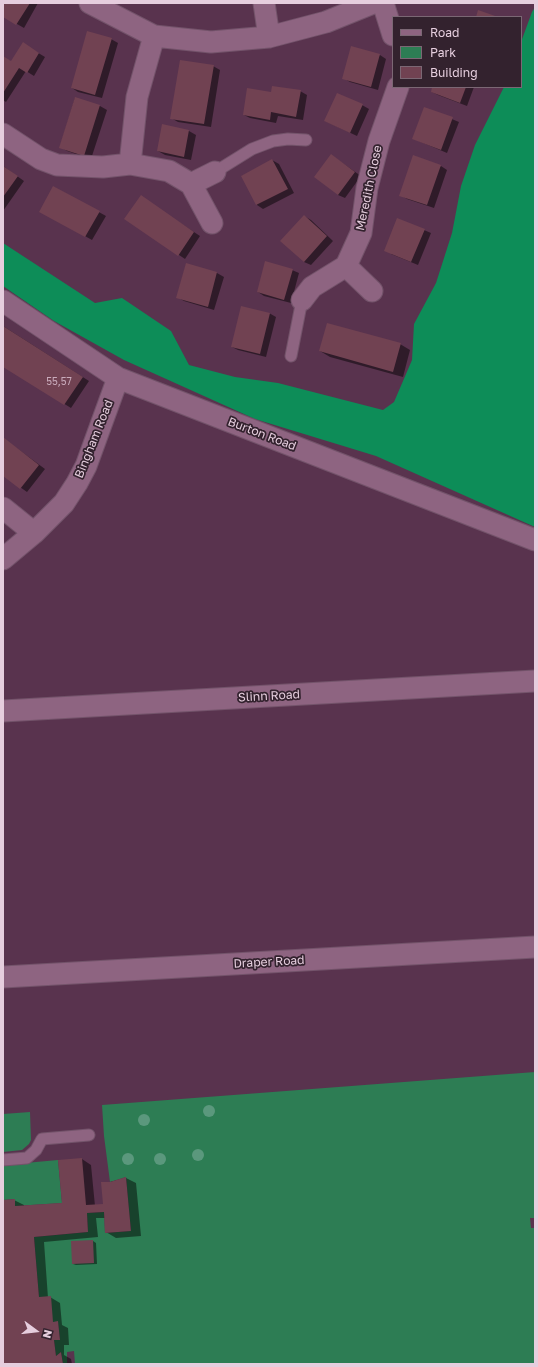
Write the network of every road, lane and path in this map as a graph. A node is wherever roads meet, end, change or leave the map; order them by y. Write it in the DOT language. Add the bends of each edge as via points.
graph roads {
  1 [pos="90,3"];
  2 [pos="264,3"];
  3 [pos="373,3"];
  4 [pos="383,3"];
  5 [pos="392,32"];
  6 [pos="154,36"];
  7 [pos="269,37"];
  8 [pos="398,88"];
  9 [pos="3,134"];
  10 [pos="306,140"];
  11 [pos="130,164"];
  12 [pos="215,172"];
  13 [pos="191,184"];
  14 [pos="212,223"];
  15 [pos="346,266"];
  16 [pos="372,291"];
  17 [pos="302,300"];
  18 [pos="3,301"];
  19 [pos="291,356"];
  20 [pos="118,378"];
  21 [pos="3,508"];
  22 [pos="34,533"];
  23 [pos="535,540"];
  24 [pos="3,559"];
  25 [pos="535,681"];
  26 [pos="3,710"];
  27 [pos="535,947"];
  28 [pos="3,977"];
  29 [pos="89,1135"];
  30 [pos="3,1160"];
  1 -- 6 [label="street"];
  2 -- 7 [label="street"];
  3 -- 7 [label="street" via="326,22"];
  4 -- 5 [label="street"];
  6 -- 7 [label="street" via="211,42"];
  6 -- 11 [label="street" via="136,97"];
  8 -- 15 [label="street, Meredith Close" via="379,141 367,188 361,233"];
  9 -- 11 [label="street" via="41,159 57,165 103,167"];
  10 -- 12 [label="lane" via="273,141 252,149"];
  11 -- 13 [label="street" via="169,171"];
  12 -- 13 [label="street"];
  13 -- 14 [label="street"];
  15 -- 16 [label="street"];
  15 -- 17 [label="street" via="312,287"];
  17 -- 19 [label="lane"];
  18 -- 20 [label="street, Burton Road"];
  20 -- 22 [label="street, Bingham Road" via="86,466 77,483 64,503"];
  20 -- 23 [label="street, Burton Road"];
  21 -- 22 [label="street"];
  22 -- 24 [label="street, Bingham Road"];
  25 -- 26 [label="street, Slinn Road"];
  27 -- 28 [label="street, Draper Road"];
  29 -- 30 [label="lane" via="42,1139 36,1150 27,1158"];
}
